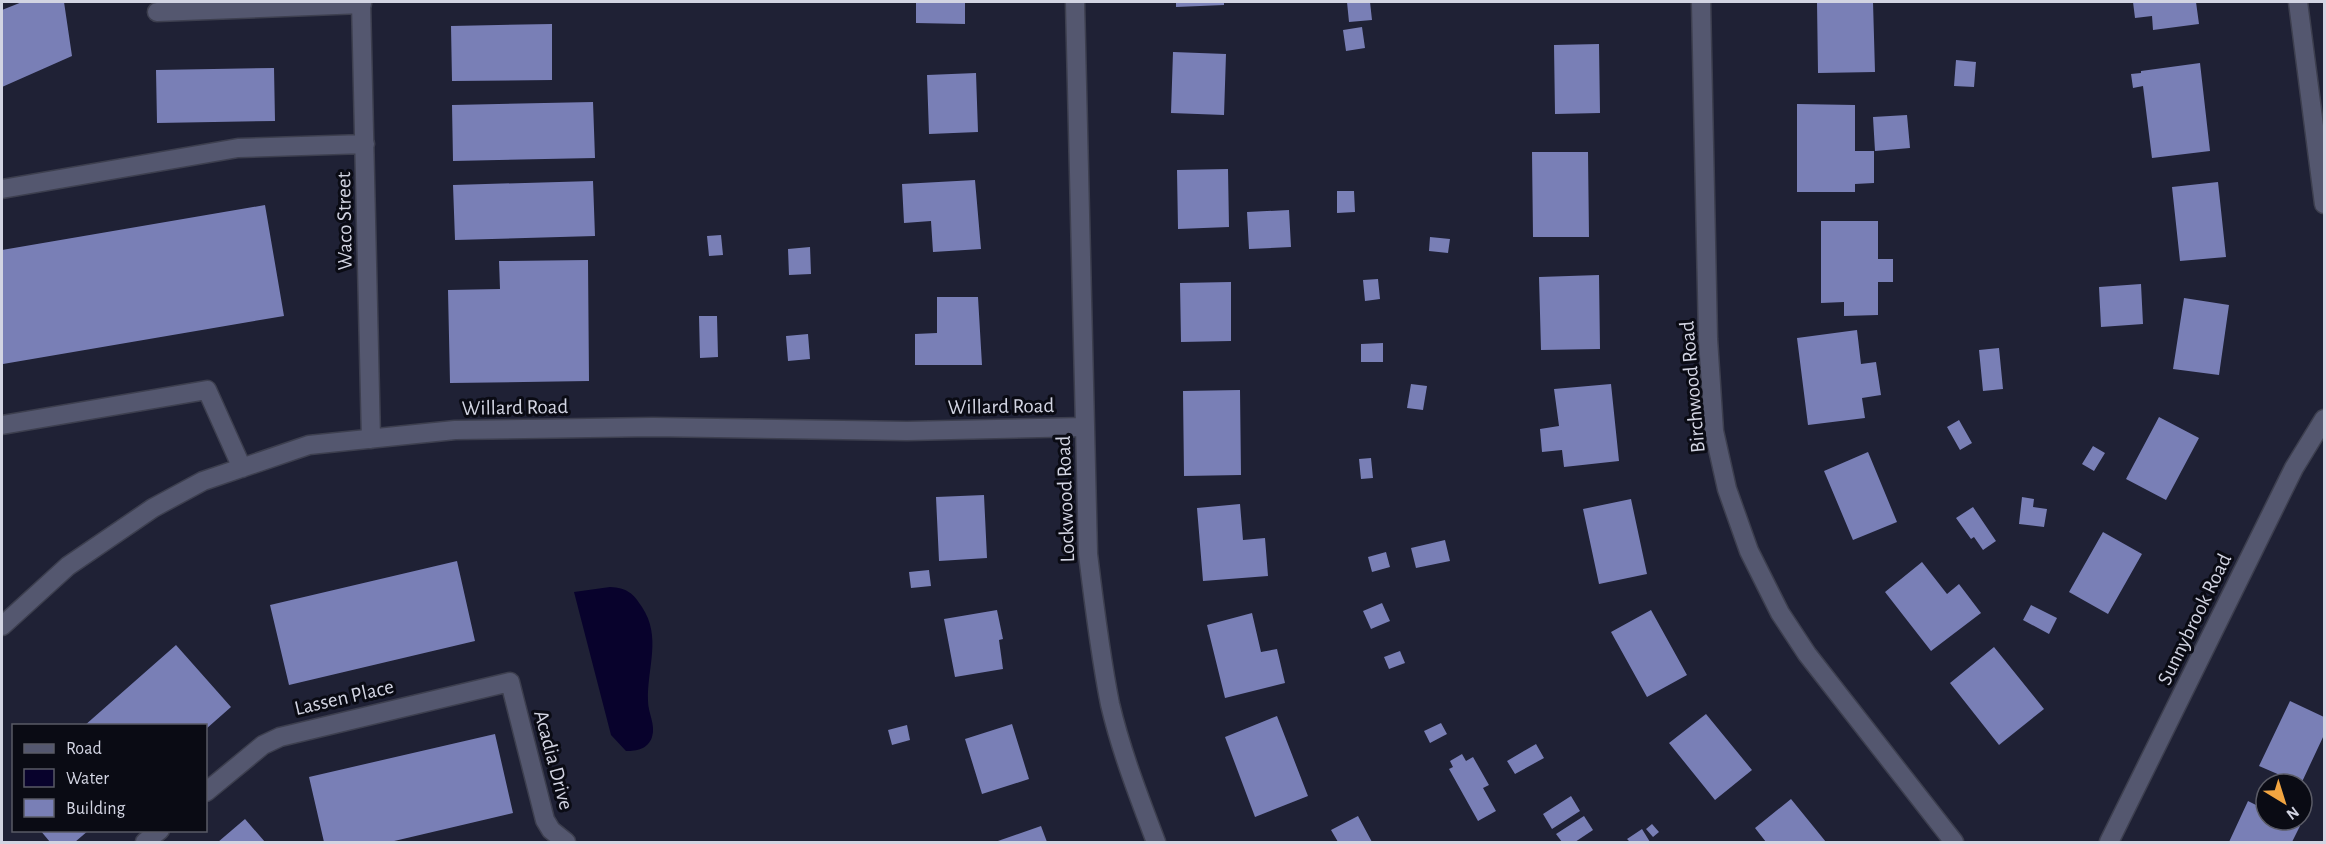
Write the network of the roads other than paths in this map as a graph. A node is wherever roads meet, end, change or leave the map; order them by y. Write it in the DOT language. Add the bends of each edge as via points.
graph roads {
  1 [pos="1075,2"];
  2 [pos="1701,2"];
  3 [pos="2298,2"];
  4 [pos="362,3"];
  5 [pos="157,12"];
  6 [pos="365,144"];
  7 [pos="2,189"];
  8 [pos="2325,204"];
  9 [pos="2325,419"];
  10 [pos="2,425"];
  11 [pos="1084,427"];
  12 [pos="371,439"];
  13 [pos="242,468"];
  14 [pos="2,626"];
  15 [pos="510,682"];
  16 [pos="207,791"];
  17 [pos="159,832"];
  18 [pos="545,836"];
  19 [pos="145,843"];
  20 [pos="566,843"];
  21 [pos="1156,843"];
  22 [pos="1954,843"];
  23 [pos="2109,843"];
  1 -- 11 [label="street, Lockwood Road"];
  2 -- 22 [label="street, Birchwood Road" via="1708,339 1714,431 1727,489 1749,551 1780,613 1807,654"];
  3 -- 8 [label="street"];
  4 -- 5 [label="street"];
  4 -- 6 [label="street, Waco Street"];
  6 -- 7 [label="street" via="238,148"];
  6 -- 12 [label="street, Waco Street"];
  9 -- 23 [label="street, Sunnybrook Road" via="2294,468"];
  10 -- 13 [label="street" via="207,390"];
  11 -- 12 [label="street, Willard Road" via="907,431 653,427 455,430"];
  11 -- 21 [label="street, Lockwood Road" via="1088,554 1097,632 1119,735"];
  12 -- 13 [label="street, Willard Road" via="309,445"];
  13 -- 14 [label="street, Willard Road" via="203,481 153,508 68,566"];
  15 -- 16 [label="street, Lassen Place" via="280,736 263,745"];
  15 -- 18 [label="street, Acadia Drive" via="542,808"];
  17 -- 19 [label="street"];
  18 -- 20 [label="street, Acadia Drive"];
}
